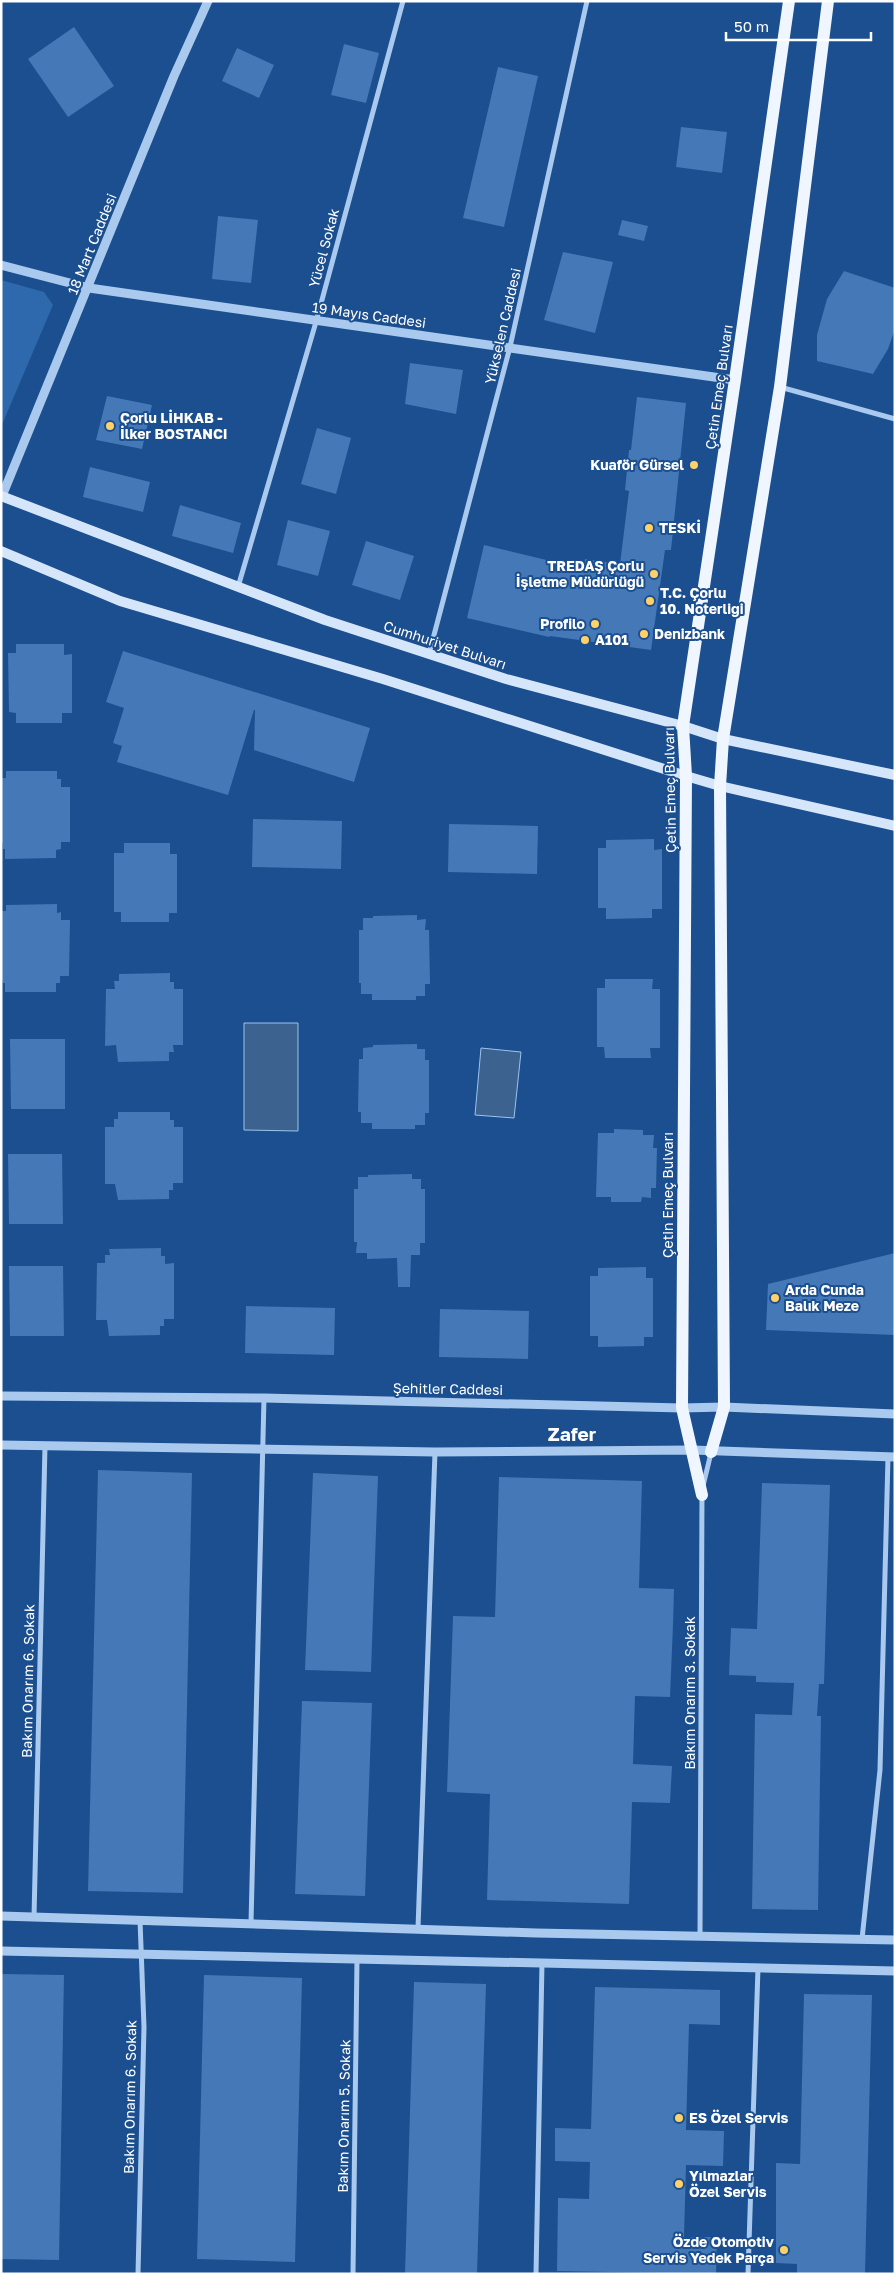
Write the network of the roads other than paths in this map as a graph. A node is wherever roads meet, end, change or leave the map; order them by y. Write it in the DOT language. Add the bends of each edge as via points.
graph roads {
  1 [pos="208,1"];
  2 [pos="404,1"];
  3 [pos="587,1"];
  4 [pos="789,1"];
  5 [pos="828,1"];
  6 [pos="1,265"];
  7 [pos="89,288"];
  8 [pos="316,322"];
  9 [pos="510,347"];
  10 [pos="736,380"];
  11 [pos="780,386"];
  12 [pos="895,419"];
  13 [pos="2,496"];
  14 [pos="1,551"];
  15 [pos="238,587"];
  16 [pos="429,654"];
  17 [pos="683,726"];
  18 [pos="723,739"];
  19 [pos="895,775"];
  20 [pos="686,776"];
  21 [pos="720,786"];
  22 [pos="895,826"];
  23 [pos="1,1396"];
  24 [pos="264,1398"];
  25 [pos="724,1407"];
  26 [pos="682,1408"];
  27 [pos="895,1414"];
  28 [pos="1,1445"];
  29 [pos="45,1446"];
  30 [pos="264,1450"];
  31 [pos="692,1450"];
  32 [pos="435,1452"];
  33 [pos="711,1452"];
  34 [pos="891,1457"];
  35 [pos="702,1495"];
  36 [pos="1,1916"];
  37 [pos="34,1917"];
  38 [pos="140,1920"];
  39 [pos="251,1923"];
  40 [pos="418,1928"];
  41 [pos="700,1936"];
  42 [pos="862,1939"];
  43 [pos="895,1940"];
  44 [pos="1,1951"];
  45 [pos="141,1954"];
  46 [pos="357,1959"];
  47 [pos="542,1963"];
  48 [pos="758,1968"];
  49 [pos="895,1971"];
  50 [pos="138,2274"];
  51 [pos="353,2274"];
  52 [pos="536,2274"];
  53 [pos="748,2274"];
  1 -- 7 [label="street, 18 Mart Caddesi" via="174,76"];
  2 -- 8 [label="street, Yücel Sokak"];
  3 -- 9 [label="street, Yükselen Caddesi"];
  4 -- 10 [label="main road, Çetin Emeç Bulvarı"];
  5 -- 11 [label="main road"];
  6 -- 7 [label="street, 19 Mayıs Caddesi"];
  7 -- 8 [label="street, 19 Mayıs Caddesi"];
  7 -- 13 [label="street, 18 Mart Caddesi"];
  8 -- 9 [label="street, 19 Mayıs Caddesi"];
  8 -- 15 [label="street, Yücel Sokak"];
  9 -- 10 [label="street, 19 Mayıs Caddesi"];
  9 -- 16 [label="street, Yükselen Caddesi"];
  10 -- 17 [label="main road, Çetin Emeç Bulvarı"];
  11 -- 12 [label="street"];
  11 -- 18 [label="main road"];
  13 -- 15 [label="main road, Cumhuriyet Bulvarı"];
  14 -- 20 [label="main road" via="120,601"];
  15 -- 16 [label="main road, Cumhuriyet Bulvarı"];
  16 -- 17 [label="main road, Cumhuriyet Bulvarı" via="506,679"];
  17 -- 18 [label="main road, Cumhuriyet Bulvarı"];
  17 -- 20 [label="main road, Çetin Emeç Bulvarı"];
  18 -- 19 [label="main road, Cumhuriyet Bulvarı"];
  18 -- 21 [label="main road"];
  20 -- 21 [label="main road"];
  20 -- 26 [label="main road, Çetin Emeç Bulvarı"];
  21 -- 22 [label="main road"];
  21 -- 25 [label="main road"];
  23 -- 24 [label="street, Şehitler Caddesi"];
  24 -- 26 [label="street, Şehitler Caddesi"];
  24 -- 30 [label="street"];
  25 -- 26 [label="street, Şehitler Caddesi"];
  25 -- 27 [label="street, Şehitler Caddesi"];
  25 -- 33 [label="main road"];
  26 -- 31 [label="main road, Çetin Emeç Bulvarı"];
  28 -- 29 [label="street"];
  29 -- 30 [label="street"];
  29 -- 37 [label="street, Bakım Onarım 6. Sokak"];
  30 -- 32 [label="street"];
  30 -- 39 [label="street"];
  31 -- 32 [label="street"];
  31 -- 33 [label="street"];
  31 -- 35 [label="main road, Çetin Emeç Bulvarı"];
  32 -- 40 [label="street"];
  33 -- 34 [label="street"];
  33 -- 35 [label="street, Bakım Onarım 3. Sokak"];
  34 -- 42 [label="street" via="880,1770"];
  35 -- 41 [label="street, Bakım Onarım 3. Sokak"];
  36 -- 37 [label="street"];
  37 -- 38 [label="street"];
  38 -- 39 [label="street"];
  38 -- 45 [label="street, Bakım Onarım 6. Sokak"];
  39 -- 40 [label="street"];
  40 -- 41 [label="street"];
  41 -- 42 [label="street"];
  42 -- 43 [label="street"];
  44 -- 45 [label="street"];
  45 -- 46 [label="street"];
  45 -- 50 [label="street, Bakım Onarım 6. Sokak" via="144,2027"];
  46 -- 47 [label="street"];
  46 -- 51 [label="street, Bakım Onarım 5. Sokak"];
  47 -- 48 [label="street"];
  47 -- 52 [label="street"];
  48 -- 49 [label="street"];
  48 -- 53 [label="street"];
}
